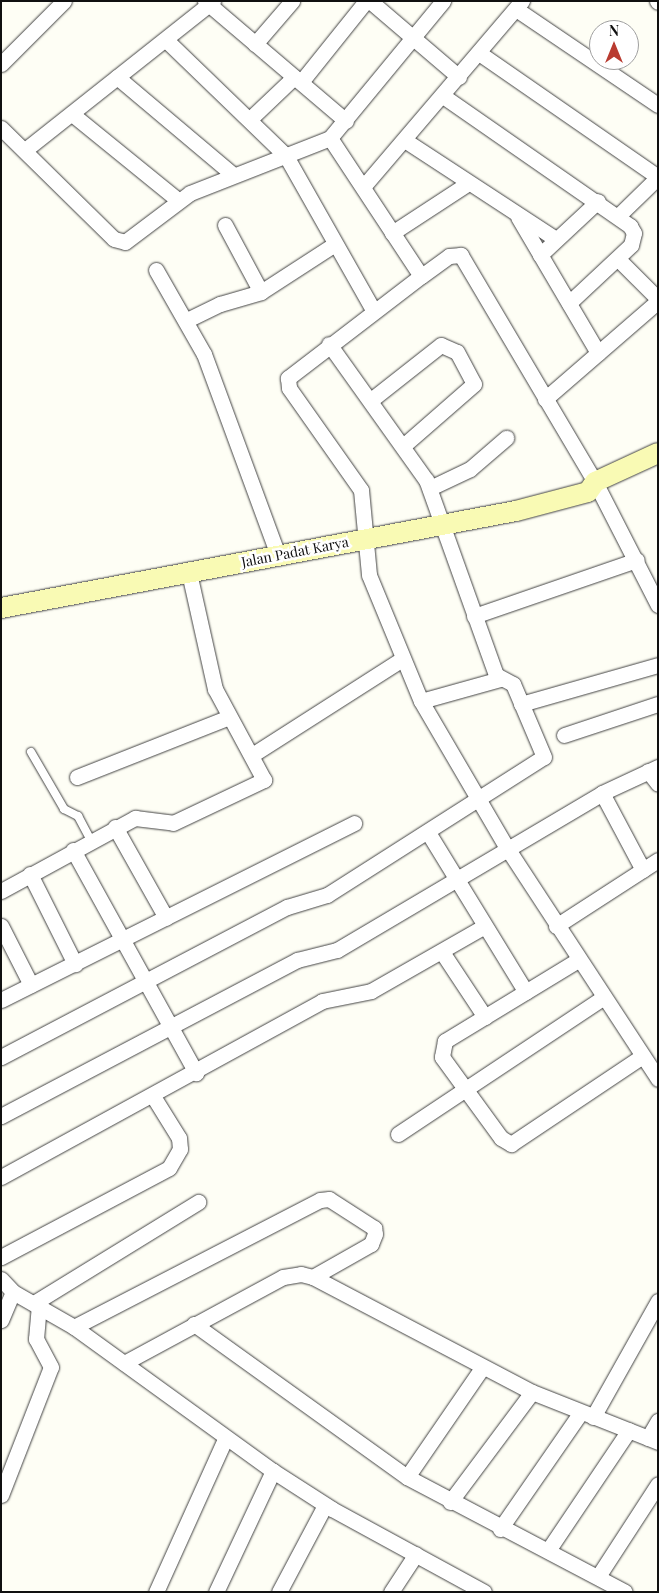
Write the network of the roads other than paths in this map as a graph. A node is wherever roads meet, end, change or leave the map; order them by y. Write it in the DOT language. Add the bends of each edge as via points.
graph roads {
  1 [pos="64,1"];
  2 [pos="292,1"];
  3 [pos="366,1"];
  4 [pos="370,1"];
  5 [pos="443,1"];
  6 [pos="209,2"];
  7 [pos="519,5"];
  8 [pos="413,38"];
  9 [pos="166,40"];
  10 [pos="255,44"];
  11 [pos="479,53"];
  12 [pos="1,64"];
  13 [pos="117,77"];
  14 [pos="459,77"];
  15 [pos="297,80"];
  16 [pos="443,96"];
  17 [pos="658,105"];
  18 [pos="72,114"];
  19 [pos="251,118"];
  20 [pos="346,121"];
  21 [pos="1,128"];
  22 [pos="330,138"];
  23 [pos="406,141"];
  24 [pos="25,150"];
  25 [pos="286,156"];
  26 [pos="232,174"];
  27 [pos="658,177"];
  28 [pos="467,184"];
  29 [pos="363,187"];
  30 [pos="178,200"];
  31 [pos="598,202"];
  32 [pos="516,214"];
  33 [pos="619,216"];
  34 [pos="225,225"];
  35 [pos="392,232"];
  36 [pos="556,239"];
  37 [pos="335,244"];
  38 [pos="540,255"];
  39 [pos="618,259"];
  40 [pos="156,270"];
  41 [pos="421,276"];
  42 [pos="262,292"];
  43 [pos="658,300"];
  44 [pos="569,303"];
  45 [pos="373,310"];
  46 [pos="187,320"];
  47 [pos="328,344"];
  48 [pos="598,353"];
  49 [pos="545,399"];
  50 [pos="372,400"];
  51 [pos="506,438"];
  52 [pos="403,446"];
  53 [pos="658,453"];
  54 [pos="592,487"];
  55 [pos="430,488"];
  56 [pos="443,525"];
  57 [pos="364,538"];
  58 [pos="278,555"];
  59 [pos="637,560"];
  60 [pos="189,573"];
  61 [pos="658,605"];
  62 [pos="1,608"];
  63 [pos="474,616"];
  64 [pos="402,659"];
  65 [pos="658,665"];
  66 [pos="500,679"];
  67 [pos="421,701"];
  68 [pos="521,704"];
  69 [pos="658,704"];
  70 [pos="229,717"];
  71 [pos="564,735"];
  72 [pos="31,752"];
  73 [pos="252,755"];
  74 [pos="653,769"];
  75 [pos="77,777"];
  76 [pos="658,784"];
  77 [pos="602,793"];
  78 [pos="479,802"];
  79 [pos="354,824"];
  80 [pos="115,827"];
  81 [pos="429,834"];
  82 [pos="91,840"];
  83 [pos="507,848"];
  84 [pos="74,850"];
  85 [pos="658,860"];
  86 [pos="643,870"];
  87 [pos="30,874"];
  88 [pos="455,880"];
  89 [pos="1,890"];
  90 [pos="166,918"];
  91 [pos="1,926"];
  92 [pos="485,926"];
  93 [pos="556,926"];
  94 [pos="123,940"];
  95 [pos="442,952"];
  96 [pos="578,960"];
  97 [pos="75,964"];
  98 [pos="146,980"];
  99 [pos="30,985"];
  100 [pos="526,992"];
  101 [pos="603,998"];
  102 [pos="1,1000"];
  103 [pos="485,1016"];
  104 [pos="171,1026"];
  105 [pos="641,1057"];
  106 [pos="1,1058"];
  107 [pos="196,1072"];
  108 [pos="658,1079"];
  109 [pos="466,1089"];
  110 [pos="153,1096"];
  111 [pos="1,1116"];
  112 [pos="398,1134"];
  113 [pos="1,1177"];
  114 [pos="198,1202"];
  115 [pos="1,1257"];
  116 [pos="313,1277"];
  117 [pos="1,1279"];
  118 [pos="13,1292"];
  119 [pos="658,1301"];
  120 [pos="36,1305"];
  121 [pos="1,1320"];
  122 [pos="194,1324"];
  123 [pos="74,1327"];
  124 [pos="124,1363"];
  125 [pos="482,1368"];
  126 [pos="532,1392"];
  127 [pos="587,1414"];
  128 [pos="658,1421"];
  129 [pos="629,1430"];
  130 [pos="224,1439"];
  131 [pos="653,1440"];
  132 [pos="273,1471"];
  133 [pos="407,1477"];
  134 [pos="658,1484"];
  135 [pos="1,1495"];
  136 [pos="450,1502"];
  137 [pos="325,1505"];
  138 [pos="500,1529"];
  139 [pos="549,1549"];
  140 [pos="416,1554"];
  141 [pos="599,1575"];
  142 [pos="156,1592"];
  143 [pos="216,1592"];
  144 [pos="279,1592"];
  145 [pos="391,1592"];
  146 [pos="484,1592"];
  147 [pos="625,1592"];
  1 -- 12 [label="street"];
  2 -- 10 [label="street"];
  3 -- 15 [label="street"];
  4 -- 8 [label="street"];
  5 -- 8 [label="street"];
  6 -- 9 [label="street"];
  6 -- 10 [label="street"];
  7 -- 11 [label="street"];
  7 -- 17 [label="street"];
  8 -- 14 [label="street"];
  8 -- 20 [label="street"];
  9 -- 13 [label="street"];
  9 -- 19 [label="street"];
  10 -- 15 [label="street"];
  11 -- 14 [label="street"];
  11 -- 27 [label="street"];
  13 -- 18 [label="street"];
  13 -- 26 [label="street"];
  14 -- 16 [label="street"];
  15 -- 19 [label="street"];
  15 -- 20 [label="street"];
  16 -- 23 [label="street"];
  16 -- 31 [label="street"];
  18 -- 24 [label="street"];
  18 -- 30 [label="street"];
  19 -- 25 [label="street"];
  20 -- 22 [label="street"];
  21 -- 24 [label="street"];
  22 -- 25 [label="street"];
  22 -- 29 [label="street"];
  23 -- 28 [label="street"];
  23 -- 29 [label="street"];
  24 -- 30 [label="street" via="120,241 131,240"];
  25 -- 26 [label="street"];
  25 -- 37 [label="street"];
  26 -- 30 [label="street"];
  27 -- 33 [label="street"];
  28 -- 32 [label="street"];
  28 -- 35 [label="street"];
  29 -- 35 [label="street"];
  31 -- 33 [label="street"];
  31 -- 36 [label="street"];
  32 -- 36 [label="street"];
  32 -- 38 [label="street"];
  33 -- 39 [label="street" via="630,226 634,239"];
  34 -- 42 [label="street"];
  35 -- 41 [label="street"];
  36 -- 38 [label="street"];
  37 -- 42 [label="street"];
  37 -- 45 [label="street"];
  38 -- 44 [label="street"];
  39 -- 43 [label="street"];
  39 -- 44 [label="street"];
  40 -- 46 [label="street"];
  41 -- 45 [label="street"];
  41 -- 49 [label="street" via="456,254 465,260"];
  42 -- 46 [label="street" via="220,304"];
  43 -- 48 [label="street"];
  44 -- 48 [label="street"];
  45 -- 47 [label="street"];
  46 -- 58 [label="street" via="204,354"];
  47 -- 50 [label="street"];
  47 -- 57 [label="street" via="291,373 287,383 361,490"];
  48 -- 49 [label="street"];
  49 -- 54 [label="street"];
  50 -- 52 [label="street"];
  50 -- 52 [label="street" via="440,345 457,352 474,384"];
  51 -- 55 [label="street" via="470,470"];
  52 -- 55 [label="street"];
  53 -- 54 [label="street, Jalan Padat Karya"];
  54 -- 56 [label="street, Jalan Padat Karya" via="516,511"];
  54 -- 59 [label="street"];
  55 -- 56 [label="street"];
  56 -- 57 [label="street, Jalan Padat Karya"];
  56 -- 63 [label="street"];
  57 -- 58 [label="street, Jalan Padat Karya"];
  57 -- 64 [label="street" via="369,575"];
  58 -- 60 [label="street, Jalan Padat Karya"];
  59 -- 61 [label="street"];
  59 -- 63 [label="street"];
  60 -- 62 [label="street, Jalan Padat Karya"];
  60 -- 70 [label="street" via="212,678"];
  63 -- 66 [label="street"];
  64 -- 67 [label="street"];
  64 -- 73 [label="street"];
  65 -- 68 [label="street"];
  66 -- 67 [label="street"];
  66 -- 68 [label="street" via="513,684"];
  67 -- 78 [label="street"];
  68 -- 78 [label="street" via="544,757"];
  69 -- 71 [label="street"];
  70 -- 73 [label="street"];
  70 -- 75 [label="street"];
  72 -- 82 [label="lane" via="64,809 78,816"];
  73 -- 80 [label="street" via="264,774 262,785 173,824 141,817"];
  74 -- 76 [label="street"];
  74 -- 77 [label="street"];
  77 -- 83 [label="street"];
  77 -- 86 [label="street"];
  78 -- 81 [label="street"];
  78 -- 83 [label="street"];
  79 -- 90 [label="street"];
  80 -- 82 [label="street"];
  80 -- 90 [label="street"];
  81 -- 88 [label="street"];
  81 -- 98 [label="street" via="327,895 287,907"];
  82 -- 84 [label="street"];
  83 -- 88 [label="street"];
  83 -- 93 [label="street"];
  84 -- 87 [label="street"];
  84 -- 94 [label="street"];
  85 -- 86 [label="street"];
  86 -- 93 [label="street"];
  87 -- 89 [label="street"];
  87 -- 97 [label="street"];
  88 -- 92 [label="street"];
  88 -- 104 [label="street" via="337,950 297,960"];
  90 -- 94 [label="street"];
  91 -- 99 [label="street"];
  92 -- 95 [label="street"];
  92 -- 100 [label="street"];
  93 -- 96 [label="street"];
  94 -- 97 [label="street"];
  94 -- 98 [label="street"];
  95 -- 103 [label="street"];
  95 -- 107 [label="street" via="372,991 322,1001"];
  96 -- 100 [label="street"];
  96 -- 101 [label="street"];
  97 -- 99 [label="street"];
  98 -- 104 [label="street"];
  98 -- 106 [label="street"];
  99 -- 102 [label="street"];
  100 -- 103 [label="street"];
  101 -- 105 [label="street"];
  101 -- 109 [label="street"];
  103 -- 109 [label="street" via="441,1046 442,1056"];
  104 -- 107 [label="street"];
  104 -- 111 [label="street"];
  105 -- 108 [label="street"];
  105 -- 109 [label="street" via="511,1144 501,1138"];
  107 -- 110 [label="street"];
  109 -- 112 [label="street"];
  110 -- 113 [label="street"];
  110 -- 115 [label="street" via="178,1138 180,1149 168,1168"];
  114 -- 120 [label="street"];
  116 -- 122 [label="street" via="294,1274 283,1278"];
  116 -- 123 [label="street" via="372,1244 375,1234 374,1228 329,1200 320,1200"];
  116 -- 125 [label="street"];
  117 -- 118 [label="street"];
  118 -- 120 [label="street"];
  118 -- 121 [label="street"];
  119 -- 127 [label="street"];
  120 -- 123 [label="street"];
  120 -- 135 [label="street" via="36,1339 51,1365"];
  122 -- 124 [label="street"];
  122 -- 133 [label="street"];
  123 -- 124 [label="street"];
  124 -- 130 [label="street"];
  125 -- 126 [label="street"];
  125 -- 133 [label="street"];
  126 -- 127 [label="street"];
  126 -- 136 [label="street"];
  127 -- 129 [label="street"];
  127 -- 138 [label="street"];
  128 -- 131 [label="street"];
  129 -- 131 [label="street"];
  129 -- 139 [label="street"];
  130 -- 132 [label="street"];
  130 -- 142 [label="street"];
  132 -- 137 [label="street"];
  132 -- 143 [label="street"];
  133 -- 136 [label="street"];
  134 -- 141 [label="street"];
  136 -- 138 [label="street"];
  137 -- 140 [label="street"];
  137 -- 144 [label="street"];
  138 -- 139 [label="street"];
  139 -- 141 [label="street"];
  140 -- 145 [label="street"];
  140 -- 146 [label="street"];
  141 -- 147 [label="street"];
}
